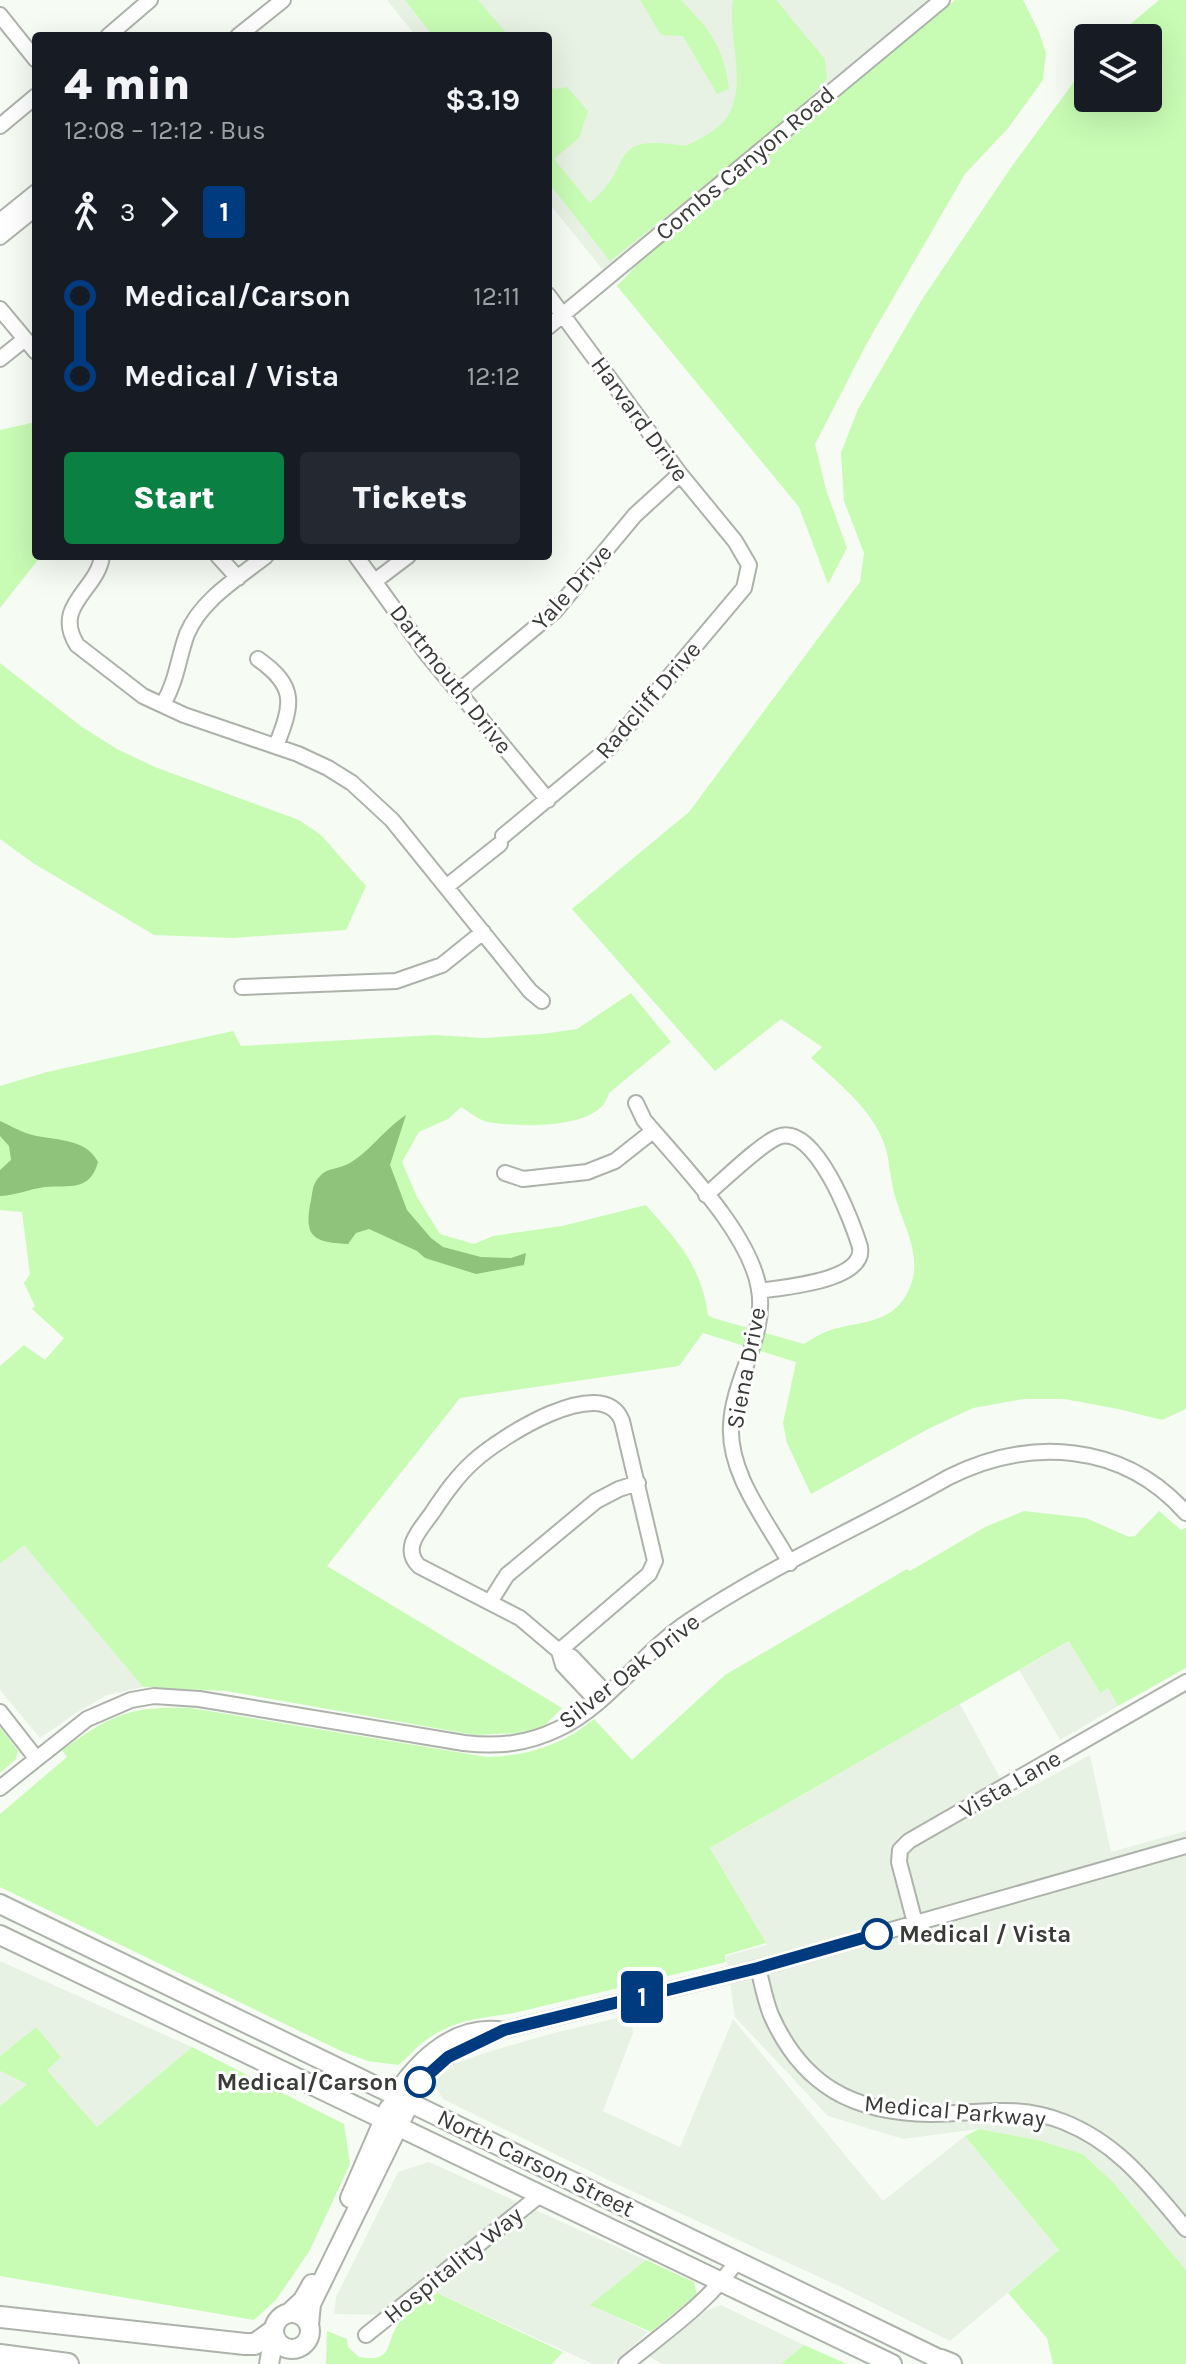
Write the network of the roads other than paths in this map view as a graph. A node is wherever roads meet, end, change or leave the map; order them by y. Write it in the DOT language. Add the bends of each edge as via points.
graph roads {
  1 [pos="150,0"];
  2 [pos="283,0"];
  3 [pos="942,0"];
  4 [pos="0,15"];
  5 [pos="113,32"];
  6 [pos="243,32"];
  7 [pos="32,55"];
  8 [pos="32,99"];
  9 [pos="0,126"];
  10 [pos="32,195"];
  11 [pos="32,211"];
  12 [pos="0,221"];
  13 [pos="0,237"];
  14 [pos="552,300"];
  15 [pos="0,309"];
  16 [pos="564,314"];
  17 [pos="552,324"];
  18 [pos="25,339"];
  19 [pos="32,347"];
  20 [pos="0,359"];
  21 [pos="680,474"];
  22 [pos="735,541"];
  23 [pos="101,560"];
  24 [pos="222,560"];
  25 [pos="261,560"];
  26 [pos="359,560"];
  27 [pos="403,560"];
  28 [pos="238,578"];
  29 [pos="375,581"];
  30 [pos="258,659"];
  31 [pos="458,692"];
  32 [pos="163,704"];
  33 [pos="276,746"];
  34 [pos="548,800"];
  35 [pos="446,887"];
  36 [pos="483,932"];
  37 [pos="242,987"];
  38 [pos="542,1001"];
  39 [pos="636,1103"];
  40 [pos="653,1131"];
  41 [pos="505,1173"];
  42 [pos="706,1195"];
  43 [pos="759,1291"];
  44 [pos="638,1483"];
  45 [pos="1186,1513"];
  46 [pos="790,1563"];
  47 [pos="490,1602"];
  48 [pos="559,1651"];
  49 [pos="1186,1682"];
  50 [pos="602,1697"];
  51 [pos="0,1712"];
  52 [pos="36,1758"];
  53 [pos="0,1788"];
  54 [pos="1186,1846"];
  55 [pos="0,1904"];
  56 [pos="915,1923"];
  57 [pos="0,1935"];
  58 [pos="758,1968"];
  59 [pos="402,2098"];
  60 [pos="391,2123"];
  61 [pos="540,2195"];
  62 [pos="1186,2229"];
  63 [pos="737,2261"];
  64 [pos="722,2283"];
  65 [pos="289,2313"];
  66 [pos="0,2317"];
  67 [pos="309,2325"];
  68 [pos="274,2334"];
  69 [pos="366,2335"];
  70 [pos="294,2349"];
  71 [pos="0,2355"];
  72 [pos="944,2363"];
  73 [pos="68,2364"];
  74 [pos="272,2364"];
  75 [pos="626,2364"];
  76 [pos="892,2364"];
  1 -- 5 [label="street"];
  2 -- 6 [label="street"];
  3 -- 16 [label="street, Combs Canyon Road"];
  4 -- 7 [label="street"];
  8 -- 9 [label="street"];
  10 -- 12 [label="street"];
  11 -- 13 [label="street"];
  14 -- 16 [label="street, Harvard Drive"];
  15 -- 18 [label="street"];
  16 -- 17 [label="street, Combs Canyon Road"];
  16 -- 21 [label="street, Harvard Drive"];
  18 -- 19 [label="street"];
  18 -- 20 [label="street"];
  21 -- 22 [label="street, Harvard Drive"];
  21 -- 31 [label="street, Yale Drive" via="635,515 555,611"];
  22 -- 34 [label="street, Radcliff Drive" via="749,565 744,588 610,747"];
  23 -- 32 [label="street" via="73,609 71,635 121,680"];
  24 -- 28 [label="street"];
  25 -- 28 [label="street"];
  26 -- 29 [label="street, Dartmouth Drive"];
  27 -- 29 [label="street"];
  28 -- 32 [label="street" via="196,618"];
  29 -- 31 [label="street, Dartmouth Drive"];
  30 -- 33 [label="street" via="277,672 289,696 289,714"];
  31 -- 34 [label="street, Dartmouth Drive"];
  32 -- 33 [label="street"];
  33 -- 35 [label="street" via="352,783 392,820"];
  34 -- 35 [label="street, Radcliff Drive"];
  35 -- 36 [label="street"];
  36 -- 37 [label="street" via="442,965 396,981"];
  36 -- 38 [label="street"];
  39 -- 40 [label="street, Siena Drive"];
  40 -- 41 [label="street" via="615,1161 587,1172 523,1179"];
  40 -- 42 [label="street, Siena Drive"];
  42 -- 43 [label="street, Siena Drive" via="741,1239"];
  42 -- 43 [label="street" via="786,1135 806,1145 842,1198 860,1247 857,1263 835,1276"];
  43 -- 46 [label="street, Siena Drive" via="760,1313 734,1406 732,1443 742,1478"];
  44 -- 47 [label="street" via="596,1501 507,1575"];
  44 -- 47 [label="street" via="621,1416 605,1403 539,1418 492,1446 453,1484 411,1550 419,1566"];
  44 -- 48 [label="street" via="655,1556 652,1570"];
  45 -- 46 [label="street, Silver Oak Drive" via="1156,1486 1092,1456 1067,1451 1002,1455 973,1464"];
  46 -- 50 [label="street, Silver Oak Drive" via="688,1621"];
  47 -- 48 [label="street"];
  48 -- 50 [label="street" via="572,1657"];
  49 -- 56 [label="street, Vista Lane" via="909,1841 900,1850 899,1862"];
  50 -- 52 [label="street, Silver Oak Drive" via="541,1737 492,1746 154,1696 87,1719"];
  51 -- 52 [label="street"];
  52 -- 53 [label="street, Silver Oak Drive"];
  54 -- 56 [label="street"];
  55 -- 59 [label="main road, North Carson Street"];
  56 -- 58 [label="street"];
  57 -- 60 [label="main road, North Carson Street"];
  58 -- 59 [label="street" via="504,2030 437,2064"];
  58 -- 62 [label="street, Medical Parkway" via="770,2013 784,2039 824,2086 873,2108 931,2114 994,2109 1062,2121 1134,2166"];
  59 -- 60 [label="main road"];
  59 -- 63 [label="main road, North Carson Street"];
  60 -- 61 [label="main road, North Carson Street"];
  60 -- 65 [label="main road" via="311,2286"];
  60 -- 67 [label="main road" via="311,2304"];
  61 -- 64 [label="main road, North Carson Street"];
  61 -- 69 [label="street, Hospitality Way"];
  63 -- 64 [label="street"];
  63 -- 72 [label="main road, North Carson Street"];
  64 -- 75 [label="street"];
  64 -- 76 [label="main road, North Carson Street"];
  65 -- 67 [label="main road"];
  65 -- 68 [label="main road" via="276,2321"];
  66 -- 68 [label="highway" via="245,2344"];
  67 -- 70 [label="main road" via="306,2343"];
  68 -- 70 [label="main road" via="279,2345"];
  68 -- 74 [label="main road"];
  70 -- 74 [label="main road"];
  71 -- 73 [label="highway"];
}
